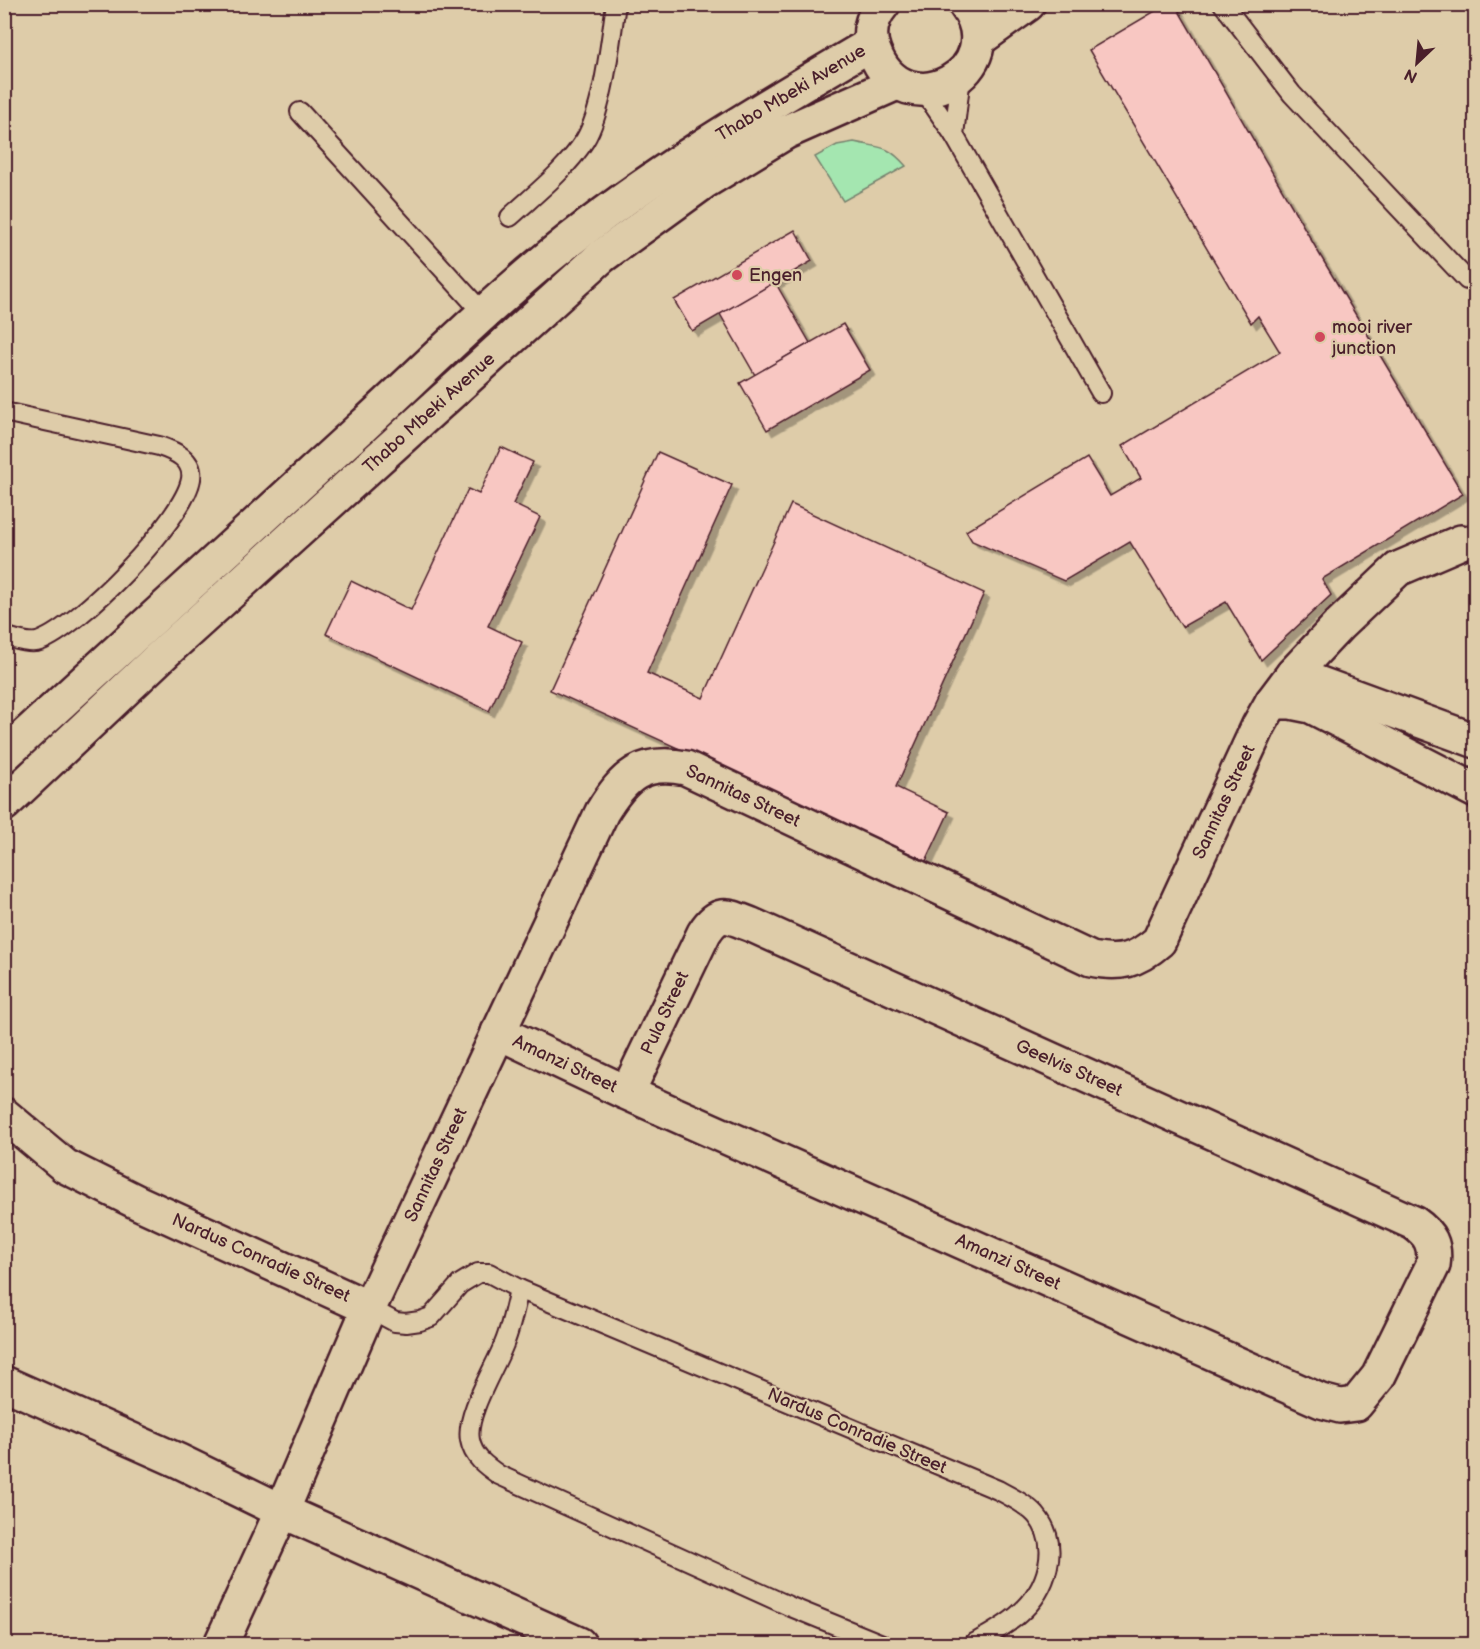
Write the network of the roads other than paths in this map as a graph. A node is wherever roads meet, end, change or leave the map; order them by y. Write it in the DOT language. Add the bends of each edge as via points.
graph roads {
  1 [pos="616,4"];
  2 [pos="965,4"];
  3 [pos="1028,4"];
  4 [pos="1222,4"];
  5 [pos="875,17"];
  6 [pos="978,40"];
  7 [pos="961,76"];
  8 [pos="910,86"];
  9 [pos="300,112"];
  10 [pos="954,135"];
  11 [pos="510,217"];
  12 [pos="1467,280"];
  13 [pos="483,313"];
  14 [pos="1101,393"];
  15 [pos="4,412"];
  16 [pos="1461,542"];
  17 [pos="4,636"];
  18 [pos="1293,674"];
  19 [pos="1272,702"];
  20 [pos="1476,741"];
  21 [pos="4,754"];
  22 [pos="1476,790"];
  23 [pos="4,804"];
  24 [pos="704,933"];
  25 [pos="498,1032"];
  26 [pos="627,1093"];
  27 [pos="4,1115"];
  28 [pos="1432,1243"];
  29 [pos="519,1289"];
  30 [pos="369,1308"];
  31 [pos="4,1383"];
  32 [pos="282,1511"];
  33 [pos="221,1644"];
  34 [pos="579,1644"];
  35 [pos="882,1644"];
  36 [pos="973,1644"];
  1 -- 11 [label="lane" via="598,107 585,139 565,166"];
  2 -- 6 [label="street" via="973,15"];
  3 -- 6 [label="street"];
  4 -- 12 [label="lane" via="1292,94"];
  5 -- 8 [label="street" via="879,66"];
  5 -- 13 [label="street, Thabo Mbeki Avenue" via="771,103 650,180 551,254"];
  6 -- 7 [label="street" via="975,54"];
  7 -- 8 [label="street, Thabo Mbeki Avenue" via="937,89"];
  7 -- 10 [label="lane"];
  8 -- 10 [label="lane"];
  8 -- 23 [label="street, Thabo Mbeki Avenue" via="786,132 704,182 602,256 165,652"];
  9 -- 13 [label="lane"];
  10 -- 14 [label="lane"];
  13 -- 21 [label="street, Thabo Mbeki Avenue"];
  15 -- 17 [label="lane" via="178,452 188,463 191,478 175,512 151,546 81,614 39,642"];
  16 -- 18 [label="street, Sannitas Street" via="1398,569"];
  18 -- 19 [label="street, Sannitas Street"];
  18 -- 20 [label="street"];
  19 -- 22 [label="street" via="1311,706"];
  19 -- 25 [label="street, Sannitas Street" via="1159,941 1128,961 1109,963 1091,959 686,768 666,764 637,772 612,796 602,812"];
  24 -- 26 [label="street, Pula Street"];
  24 -- 28 [label="street, Geelvis Street" via="712,921 723,916 752,925 1414,1223"];
  25 -- 26 [label="street, Amanzi Street"];
  25 -- 30 [label="street, Sannitas Street"];
  26 -- 28 [label="street, Amanzi Street" via="1321,1401 1340,1406 1356,1404 1378,1377 1433,1265"];
  27 -- 30 [label="street, Nardus Conradie Street" via="65,1166"];
  29 -- 30 [label="lane, Nardus Conradie Street" via="489,1273 478,1273 460,1284 431,1317 420,1321 395,1322"];
  29 -- 35 [label="lane" via="505,1342 472,1417 470,1439 485,1466 769,1597"];
  29 -- 36 [label="lane, Nardus Conradie Street" via="1023,1503 1037,1515 1046,1531 1050,1553 1046,1576 1038,1594 1019,1614"];
  30 -- 32 [label="street, Sannitas Street"];
  31 -- 32 [label="street"];
  32 -- 33 [label="street, Sannitas Street"];
  32 -- 34 [label="street"];
}
